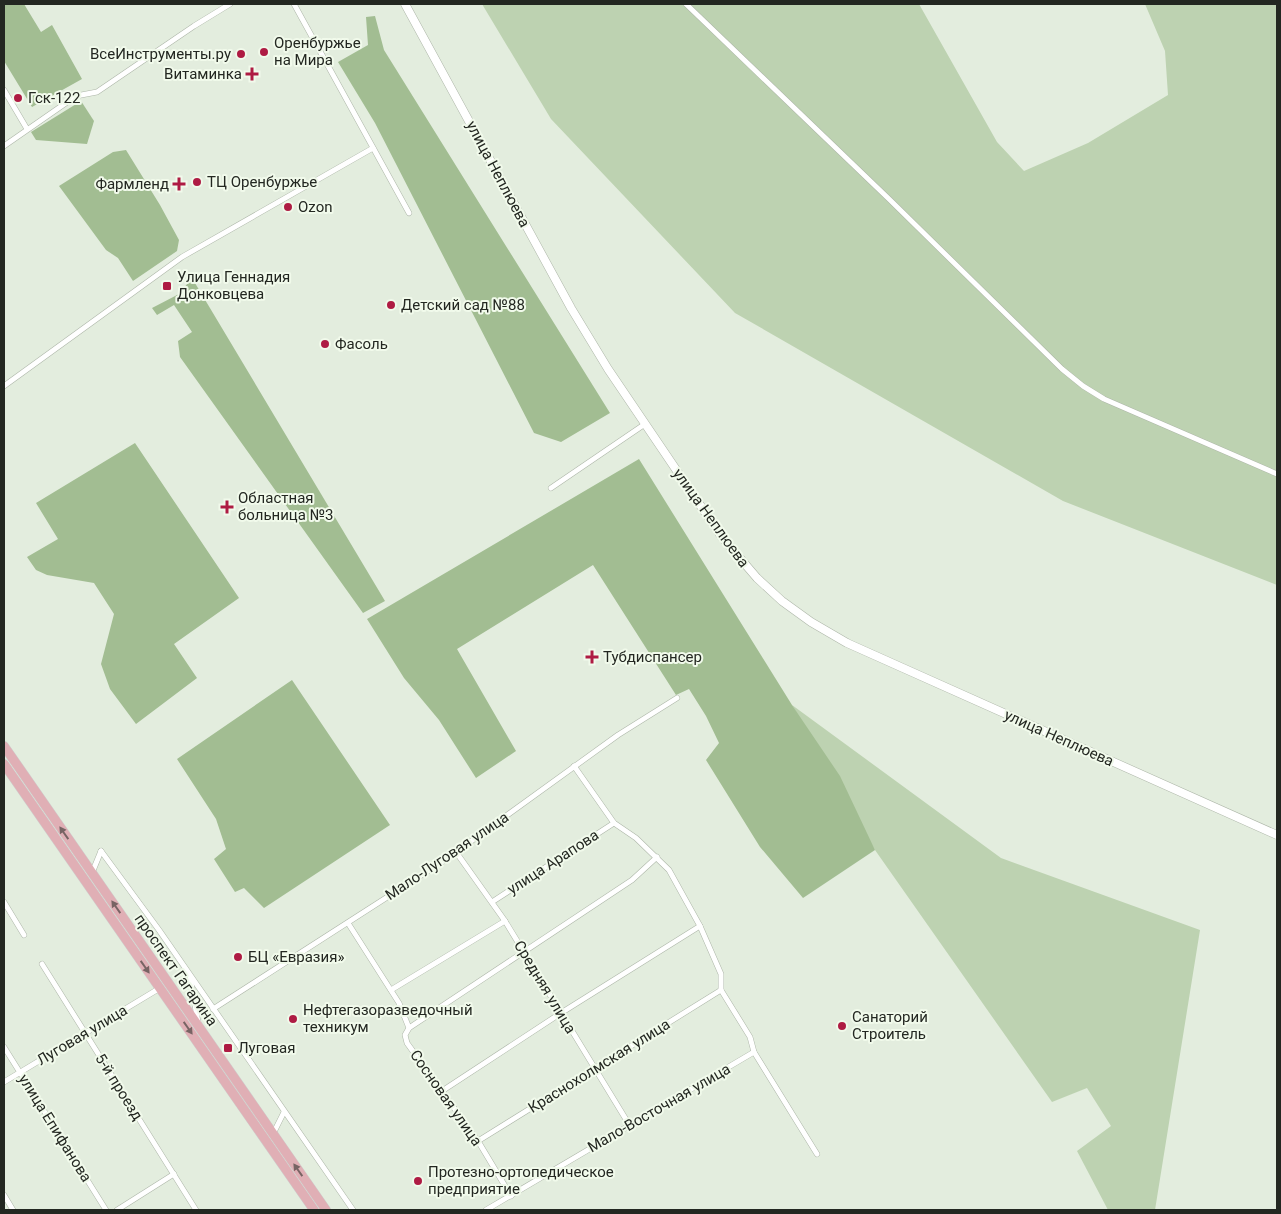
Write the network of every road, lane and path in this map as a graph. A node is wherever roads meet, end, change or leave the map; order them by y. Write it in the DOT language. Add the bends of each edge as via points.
graph roads {
  1 [pos="230,4"];
  2 [pos="294,4"];
  3 [pos="405,4"];
  4 [pos="686,4"];
  5 [pos="4,90"];
  6 [pos="27,129"];
  7 [pos="4,146"];
  8 [pos="373,148"];
  9 [pos="409,214"];
  10 [pos="4,386"];
  11 [pos="645,424"];
  12 [pos="1277,474"];
  13 [pos="551,488"];
  14 [pos="677,698"];
  15 [pos="4,746"];
  16 [pos="4,764"];
  17 [pos="574,766"];
  18 [pos="614,823"];
  19 [pos="1277,835"];
  20 [pos="456,852"];
  21 [pos="657,857"];
  22 [pos="92,873"];
  23 [pos="4,902"];
  24 [pos="492,902"];
  25 [pos="505,922"];
  26 [pos="348,923"];
  27 [pos="700,926"];
  28 [pos="24,935"];
  29 [pos="524,952"];
  30 [pos="42,964"];
  31 [pos="190,976"];
  32 [pos="160,988"];
  33 [pos="391,990"];
  34 [pos="721,990"];
  35 [pos="213,1009"];
  36 [pos="561,1013"];
  37 [pos="199,1027"];
  38 [pos="409,1028"];
  39 [pos="85,1033"];
  40 [pos="4,1047"];
  41 [pos="754,1052"];
  42 [pos="595,1068"];
  43 [pos="20,1072"];
  44 [pos="4,1082"];
  45 [pos="442,1091"];
  46 [pos="284,1112"];
  47 [pos="630,1126"];
  48 [pos="273,1134"];
  49 [pos="478,1141"];
  50 [pos="817,1154"];
  51 [pos="174,1174"];
  52 [pos="4,1195"];
  53 [pos="511,1196"];
  54 [pos="13,1210"];
  55 [pos="106,1210"];
  56 [pos="117,1210"];
  57 [pos="196,1210"];
  58 [pos="314,1210"];
  59 [pos="326,1210"];
  60 [pos="353,1210"];
  61 [pos="486,1210"];
  1 -- 6 [label="street" via="97,92 76,96"];
  2 -- 8 [label="street"];
  3 -- 11 [label="main road, улица Неплюева" via="571,308"];
  4 -- 12 [label="street" via="1083,386 1104,399"];
  5 -- 6 [label="street"];
  6 -- 7 [label="street"];
  8 -- 9 [label="street"];
  8 -- 10 [label="street" via="182,257"];
  11 -- 13 [label="street"];
  11 -- 19 [label="main road, улица Неплюева" via="734,552 769,589 811,622 895,665"];
  14 -- 17 [label="street, Мало-Луговая улица"];
  22 -- 15 [label="main road, проспект Гагарина, one-way"];
  16 -- 32 [label="main road, проспект Гагарина, one-way"];
  17 -- 18 [label="street"];
  17 -- 20 [label="street, Мало-Луговая улица"];
  18 -- 21 [label="street"];
  18 -- 24 [label="street, улица Арапова"];
  20 -- 24 [label="street, Средняя улица"];
  20 -- 26 [label="street, Мало-Луговая улица"];
  21 -- 27 [label="street"];
  21 -- 29 [label="street" via="632,880"];
  22 -- 31 [label="street" via="101,851"];
  37 -- 22 [label="main road, проспект Гагарина, one-way"];
  23 -- 28 [label="street"];
  24 -- 25 [label="street, Средняя улица"];
  25 -- 29 [label="street, Средняя улица"];
  25 -- 33 [label="street"];
  26 -- 33 [label="street, Сосновая улица"];
  26 -- 35 [label="street, Мало-Луговая улица"];
  27 -- 34 [label="street" via="721,974"];
  27 -- 36 [label="street"];
  29 -- 36 [label="street, Средняя улица"];
  29 -- 38 [label="street"];
  30 -- 39 [label="street, 5-й проезд"];
  31 -- 35 [label="street"];
  31 -- 37 [label="street"];
  32 -- 39 [label="street, Луговая улица"];
  32 -- 58 [label="main road, проспект Гагарина, one-way"];
  33 -- 38 [label="street, Сосновая улица"];
  34 -- 41 [label="street" via="750,1037"];
  34 -- 42 [label="street, Краснохолмская улица"];
  35 -- 46 [label="street"];
  36 -- 42 [label="street, Средняя улица"];
  36 -- 45 [label="street"];
  37 -- 48 [label="main road, проспект Гагарина"];
  38 -- 45 [label="street, Сосновая улица" via="405,1035 407,1043"];
  39 -- 43 [label="street, Луговая улица"];
  39 -- 51 [label="street, 5-й проезд"];
  40 -- 43 [label="street, улица Епифанова"];
  41 -- 47 [label="street, Мало-Восточная улица"];
  41 -- 50 [label="street"];
  42 -- 47 [label="street, Средняя улица"];
  42 -- 49 [label="street, Краснохолмская улица"];
  43 -- 44 [label="street, Луговая улица"];
  43 -- 55 [label="street, улица Епифанова"];
  45 -- 49 [label="street, Сосновая улица"];
  46 -- 48 [label="street"];
  46 -- 60 [label="street"];
  47 -- 53 [label="street, Мало-Восточная улица"];
  59 -- 48 [label="main road, проспект Гагарина, one-way"];
  49 -- 53 [label="street, Сосновая улица"];
  51 -- 56 [label="street"];
  51 -- 57 [label="street, 5-й проезд"];
  52 -- 54 [label="street"];
  53 -- 61 [label="street, Мало-Восточная улица"];
}
